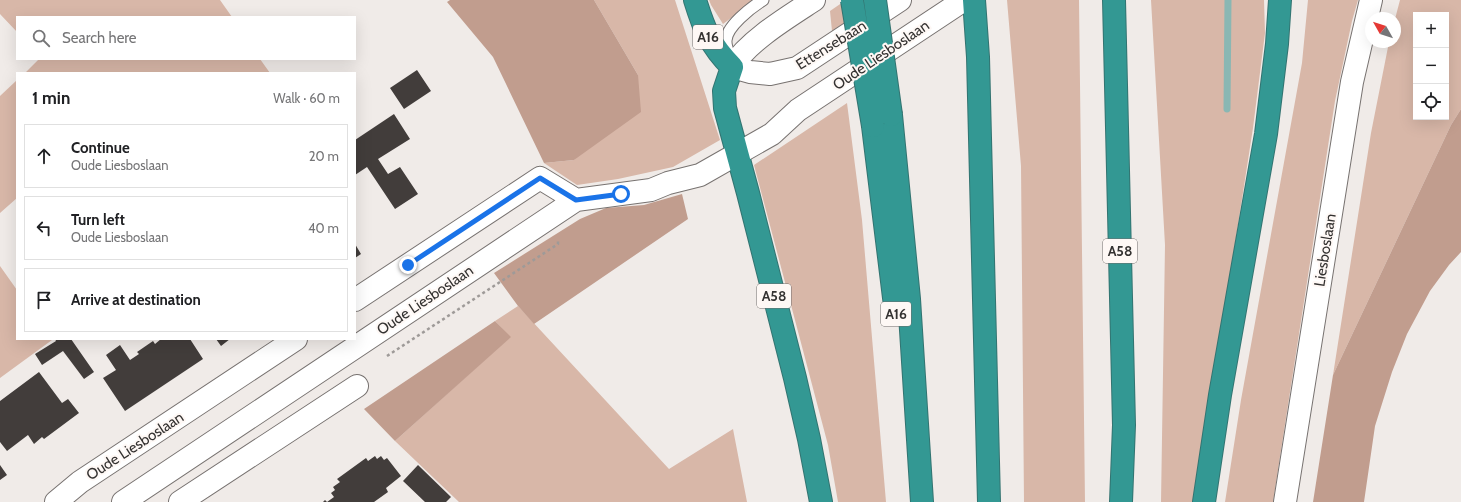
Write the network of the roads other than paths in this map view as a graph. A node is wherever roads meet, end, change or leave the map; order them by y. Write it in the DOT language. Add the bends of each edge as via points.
graph roads {
  1 [pos="695,0"];
  2 [pos="763,0"];
  3 [pos="814,0"];
  4 [pos="852,0"];
  5 [pos="875,0"];
  6 [pos="900,0"];
  7 [pos="964,0"];
  8 [pos="974,0"];
  9 [pos="1114,0"];
  10 [pos="1280,0"];
  11 [pos="1371,0"];
  12 [pos="732,67"];
  13 [pos="735,147"];
  14 [pos="576,200"];
  15 [pos="356,299"];
  16 [pos="294,340"];
  17 [pos="357,386"];
  18 [pos="155,480"];
  19 [pos="56,502"];
  20 [pos="123,502"];
  21 [pos="170,502"];
  22 [pos="180,502"];
  23 [pos="821,502"];
  24 [pos="908,502"];
  25 [pos="922,502"];
  26 [pos="989,502"];
  27 [pos="1121,502"];
  28 [pos="1204,502"];
  29 [pos="1285,502"];
  1 -- 12 [label="highway, A16" via="706,33 720,55"];
  2 -- 12 [label="lane" via="741,16 726,40"];
  3 -- 12 [label="street" via="780,22 746,50"];
  4 -- 24 [label="highway, A16, bridge" via="873,126 899,344"];
  5 -- 25 [label="highway, bridge" via="891,115 909,299"];
  6 -- 12 [label="street, Ettensebaan" via="797,68 770,74"];
  7 -- 13 [label="street, Oude Liesboslaan" via="798,110 765,121"];
  8 -- 26 [label="highway" via="978,57"];
  9 -- 27 [label="highway, A58" via="1124,424"];
  10 -- 28 [label="highway" via="1266,134"];
  11 -- 29 [label="street, Liesboslaan" via="1352,82"];
  12 -- 13 [label="highway" via="724,91 724,108"];
  13 -- 14 [label="street, Oude Liesboslaan" via="696,163 668,183 651,190"];
  13 -- 23 [label="highway, A58" via="810,439"];
  14 -- 15 [label="street" via="540,178"];
  14 -- 18 [label="street, Oude Liesboslaan"];
  16 -- 19 [label="street, Oude Liesboslaan" via="80,482"];
  17 -- 22 [label="street"];
  18 -- 20 [label="street, Oude Liesboslaan"];
  18 -- 21 [label="street"];
}
